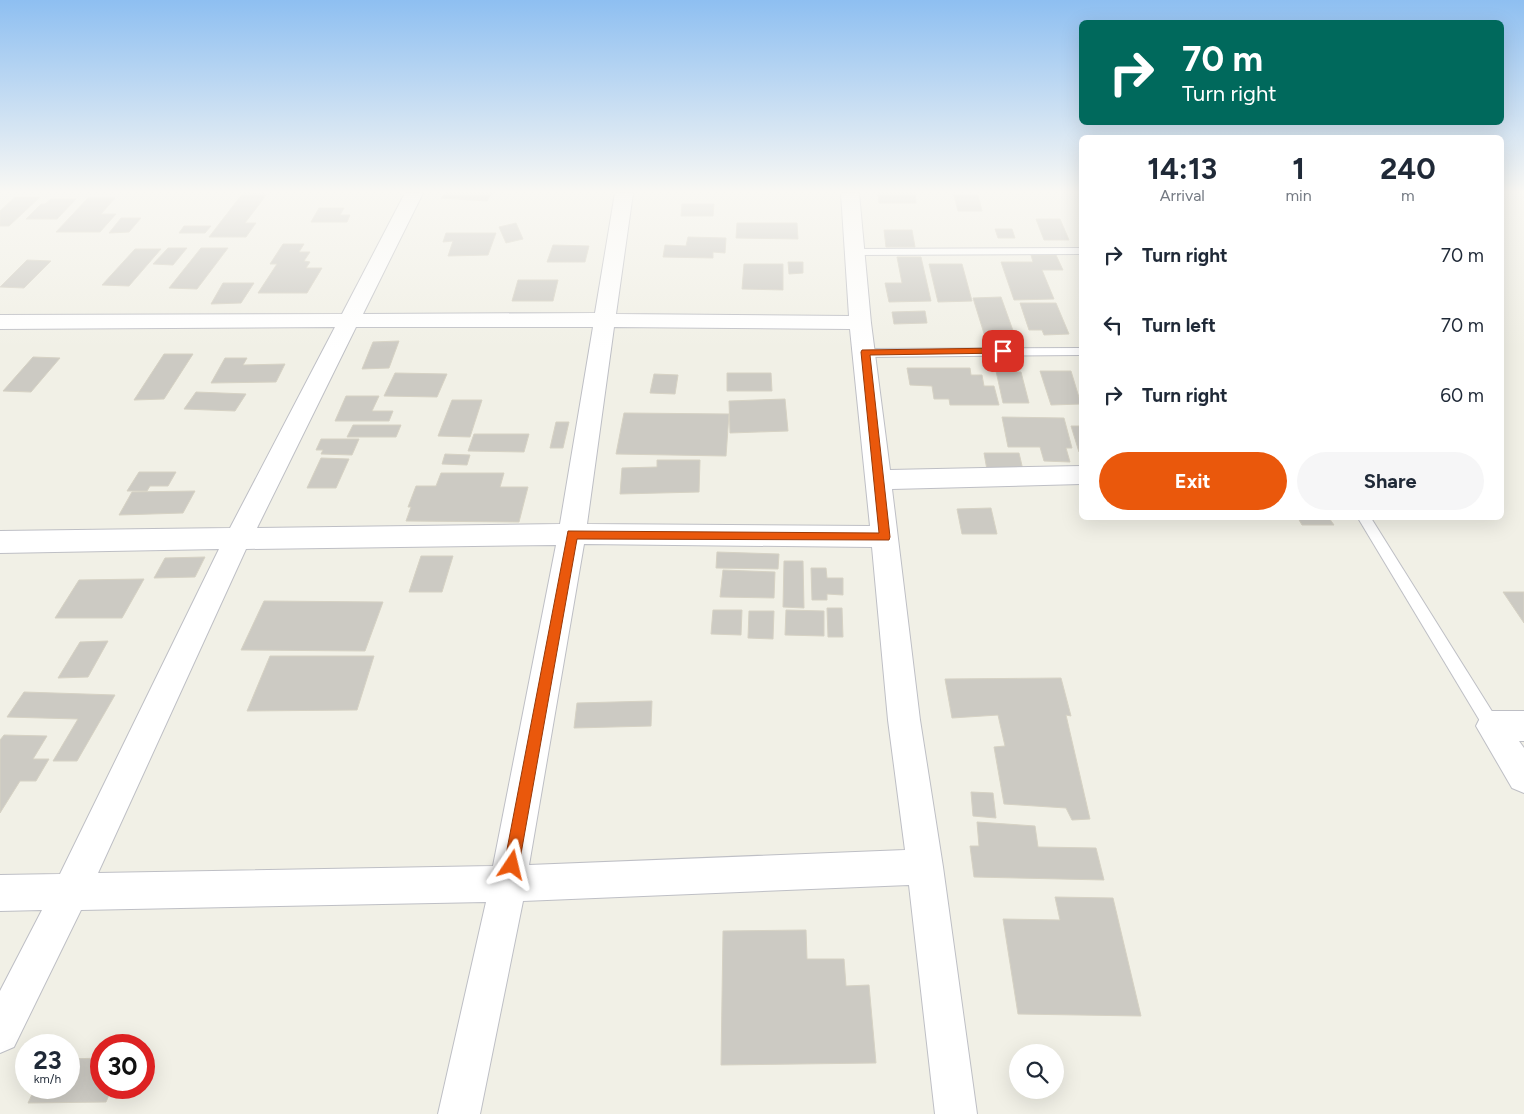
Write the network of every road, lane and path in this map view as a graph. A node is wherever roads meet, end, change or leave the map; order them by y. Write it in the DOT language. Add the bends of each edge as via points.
graph roads {
  1 [pos="387,245"];
  2 [pos="616,245"];
  3 [pos="855,245"];
  4 [pos="1079,251"];
  5 [pos="856,252"];
  6 [pos="604,320"];
  7 [pos="348,321"];
  8 [pos="0,322"];
  9 [pos="860,323"];
  10 [pos="1079,351"];
  11 [pos="865,352"];
  12 [pos="1079,475"];
  13 [pos="879,480"];
  14 [pos="1365,520"];
  15 [pos="572,534"];
  16 [pos="885,537"];
  17 [pos="237,540"];
  18 [pos="0,542"];
  19 [pos="1492,726"];
  20 [pos="1524,726"];
  21 [pos="1524,777"];
  22 [pos="925,867"];
  23 [pos="508,884"];
  24 [pos="0,893"];
  25 [pos="70,893"];
  26 [pos="0,1033"];
  27 [pos="459,1114"];
  28 [pos="956,1114"];
  1 -- 7 [label="street"];
  2 -- 6 [label="street"];
  3 -- 5 [label="street"];
  4 -- 5 [label="lane"];
  5 -- 9 [label="street"];
  6 -- 7 [label="street"];
  6 -- 9 [label="street"];
  6 -- 15 [label="street"];
  7 -- 8 [label="street"];
  7 -- 17 [label="street"];
  9 -- 11 [label="street"];
  10 -- 11 [label="lane"];
  11 -- 13 [label="street"];
  12 -- 13 [label="street"];
  13 -- 16 [label="street"];
  14 -- 19 [label="lane"];
  15 -- 16 [label="street"];
  15 -- 17 [label="street"];
  15 -- 23 [label="street"];
  16 -- 22 [label="street" via="904,720"];
  17 -- 18 [label="street"];
  17 -- 25 [label="street"];
  19 -- 20 [label="street"];
  19 -- 21 [label="street"];
  22 -- 23 [label="street"];
  22 -- 28 [label="street"];
  23 -- 25 [label="street"];
  23 -- 27 [label="street"];
  24 -- 25 [label="street"];
  25 -- 26 [label="street"];
}
